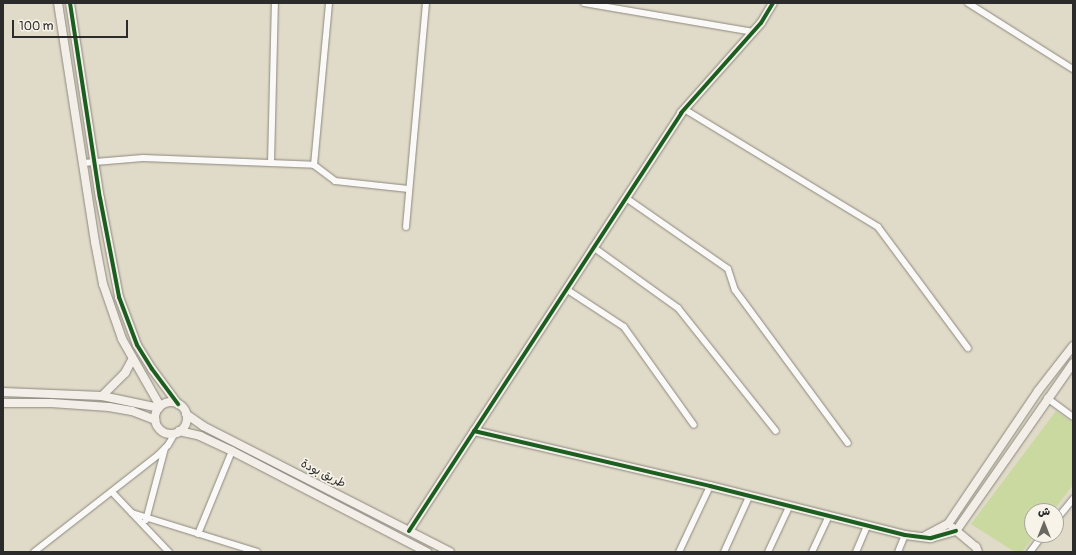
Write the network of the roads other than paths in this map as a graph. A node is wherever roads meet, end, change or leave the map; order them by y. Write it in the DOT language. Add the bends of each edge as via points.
graph roads {
  1 [pos="58,3"];
  2 [pos="70,3"];
  3 [pos="275,3"];
  4 [pos="329,3"];
  5 [pos="426,3"];
  6 [pos="584,3"];
  7 [pos="773,3"];
  8 [pos="968,3"];
  9 [pos="754,32"];
  10 [pos="1073,69"];
  11 [pos="684,109"];
  12 [pos="94,162"];
  13 [pos="83,163"];
  14 [pos="271,163"];
  15 [pos="314,165"];
  16 [pos="409,189"];
  17 [pos="626,198"];
  18 [pos="406,227"];
  19 [pos="593,247"];
  20 [pos="566,289"];
  21 [pos="1073,346"];
  22 [pos="968,348"];
  23 [pos="132,360"];
  24 [pos="1072,365"];
  25 [pos="3,392"];
  26 [pos="102,396"];
  27 [pos="1048,398"];
  28 [pos="3,403"];
  29 [pos="178,404"];
  30 [pos="159,407"];
  31 [pos="186,414"];
  32 [pos="1073,417"];
  33 [pos="155,420"];
  34 [pos="694,425"];
  35 [pos="474,431"];
  36 [pos="776,431"];
  37 [pos="177,432"];
  38 [pos="848,443"];
  39 [pos="165,448"];
  40 [pos="232,451"];
  41 [pos="710,486"];
  42 [pos="112,492"];
  43 [pos="340,496"];
  44 [pos="749,497"];
  45 [pos="1073,499"];
  46 [pos="335,505"];
  47 [pos="789,507"];
  48 [pos="1064,510"];
  49 [pos="132,513"];
  50 [pos="829,516"];
  51 [pos="147,517"];
  52 [pos="948,524"];
  53 [pos="144,525"];
  54 [pos="868,526"];
  55 [pos="409,531"];
  56 [pos="956,531"];
  57 [pos="198,534"];
  58 [pos="905,535"];
  59 [pos="922,538"];
  60 [pos="1037,543"];
  61 [pos="34,552"];
  62 [pos="169,552"];
  63 [pos="257,552"];
  64 [pos="427,552"];
  65 [pos="450,552"];
  66 [pos="679,552"];
  67 [pos="724,552"];
  68 [pos="768,552"];
  69 [pos="812,552"];
  70 [pos="856,552"];
  71 [pos="898,552"];
  72 [pos="978,552"];
  73 [pos="1030,552"];
  1 -- 13 [label="street"];
  2 -- 12 [label="street"];
  3 -- 14 [label="street"];
  4 -- 15 [label="street"];
  5 -- 16 [label="street"];
  6 -- 9 [label="street"];
  7 -- 9 [label="street"];
  8 -- 10 [label="street"];
  9 -- 11 [label="street"];
  11 -- 17 [label="street"];
  11 -- 22 [label="street" via="878,227"];
  12 -- 13 [label="street"];
  12 -- 14 [label="street" via="143,158"];
  12 -- 29 [label="street" via="114,273 124,311 140,350"];
  13 -- 23 [label="street" via="104,284 117,327"];
  14 -- 15 [label="street"];
  15 -- 16 [label="street" via="335,180"];
  16 -- 18 [label="street"];
  17 -- 19 [label="street"];
  17 -- 38 [label="street" via="728,269 735,290"];
  19 -- 20 [label="street"];
  19 -- 36 [label="street" via="678,308"];
  20 -- 34 [label="street" via="624,327"];
  20 -- 35 [label="street"];
  21 -- 52 [label="street" via="1038,391"];
  23 -- 26 [label="street" via="125,373"];
  23 -- 30 [label="street"];
  24 -- 27 [label="street"];
  25 -- 26 [label="street"];
  26 -- 30 [label="street"];
  27 -- 32 [label="street"];
  27 -- 56 [label="street"];
  28 -- 33 [label="street" via="109,407 132,411"];
  29 -- 30 [label="street" via="168,402"];
  29 -- 31 [label="street"];
  30 -- 33 [label="street"];
  31 -- 37 [label="street" via="185,424"];
  31 -- 43 [label="street, طريق بودة" via="203,426"];
  33 -- 37 [label="street" via="160,429 169,434"];
  35 -- 41 [label="street"];
  35 -- 55 [label="street"];
  37 -- 39 [label="street"];
  37 -- 40 [label="street, طريق بودة" via="200,436"];
  39 -- 42 [label="street"];
  39 -- 51 [label="street"];
  40 -- 46 [label="street, طريق بودة"];
  40 -- 57 [label="street"];
  41 -- 44 [label="street"];
  41 -- 66 [label="street"];
  42 -- 49 [label="street"];
  42 -- 61 [label="street"];
  43 -- 46 [label="street"];
  43 -- 55 [label="street, طريق بودة"];
  44 -- 47 [label="street"];
  44 -- 67 [label="street"];
  45 -- 48 [label="street"];
  46 -- 64 [label="street, طريق بودة"];
  47 -- 50 [label="street"];
  47 -- 68 [label="street"];
  49 -- 51 [label="street"];
  49 -- 53 [label="street"];
  50 -- 54 [label="street"];
  50 -- 69 [label="street"];
  51 -- 53 [label="street"];
  51 -- 57 [label="street"];
  52 -- 56 [label="street"];
  52 -- 59 [label="street"];
  53 -- 62 [label="street"];
  54 -- 58 [label="street"];
  54 -- 70 [label="street"];
  55 -- 65 [label="street, طريق بودة"];
  56 -- 59 [label="street" via="943,536"];
  56 -- 72 [label="street" via="976,547"];
  57 -- 63 [label="street"];
  58 -- 59 [label="street"];
  58 -- 71 [label="street"];
  60 -- 73 [label="street"];
}
